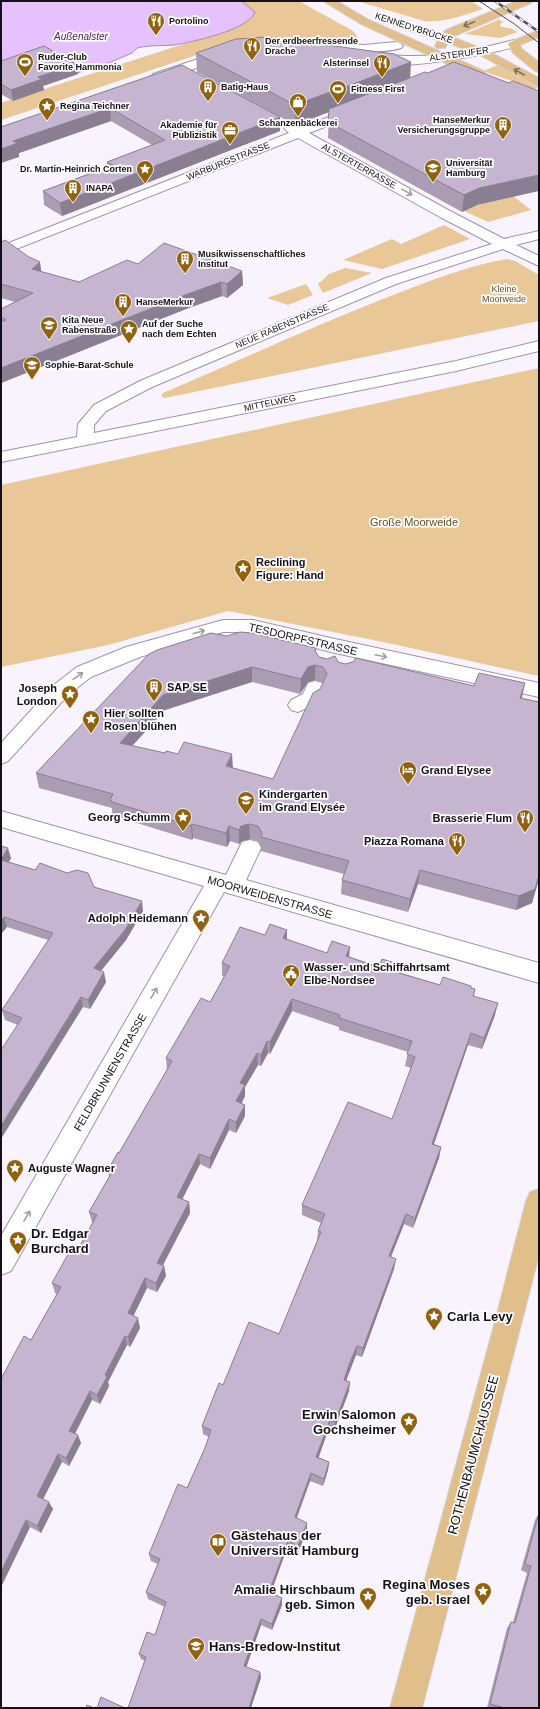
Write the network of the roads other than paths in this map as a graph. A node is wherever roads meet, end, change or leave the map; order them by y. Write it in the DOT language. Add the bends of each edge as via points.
graph roads {
  1 [pos="329,1"];
  2 [pos="525,1"];
  3 [pos="345,9"];
  4 [pos="365,22"];
  5 [pos="539,33"];
  6 [pos="444,38"];
  7 [pos="514,44"];
  8 [pos="413,45"];
  9 [pos="352,49"];
  10 [pos="233,52"];
  11 [pos="482,52"];
  12 [pos="440,57"];
  13 [pos="403,61"];
  14 [pos="434,68"];
  15 [pos="539,68"];
  16 [pos="179,69"];
  17 [pos="472,71"];
  18 [pos="193,76"];
  19 [pos="492,78"];
  20 [pos="148,79"];
  21 [pos="539,83"];
  22 [pos="365,106"];
  23 [pos="279,123"];
  24 [pos="299,133"];
  25 [pos="539,235"];
  26 [pos="504,244"];
  27 [pos="1,251"];
  28 [pos="539,262"];
  29 [pos="539,346"];
  30 [pos="85,439"];
  31 [pos="1,457"];
  32 [pos="315,688"];
  33 [pos="539,690"];
  34 [pos="298,705"];
  35 [pos="1,756"];
  36 [pos="1,819"];
  37 [pos="250,848"];
  38 [pos="225,884"];
  39 [pos="539,973"];
  40 [pos="539,1201"];
  41 [pos="1,1262"];
  42 [pos="406,1708"];
  1 -- 3 [label="main road, KENNEDYBRÜCKE"];
  2 -- 6 [label="main road, one-way" via="457,29"];
  3 -- 4 [label="main road, KENNEDYBRÜCKE"];
  3 -- 6 [label="main road, KENNEDYBRÜCKE"];
  4 -- 8 [label="main road, KENNEDYBRÜCKE"];
  4 -- 9 [label="street, ALSTERUFER" via="376,32 376,38 365,47"];
  5 -- 7 [label="main road"];
  6 -- 11 [label="main road, KENNEDYBRÜCKE"];
  6 -- 12 [label="main road" via="440,47"];
  7 -- 11 [label="street, ALSTERUFER"];
  7 -- 15 [label="main road" via="517,51"];
  8 -- 9 [label="street, ALSTERUFER"];
  8 -- 12 [label="main road, KENNEDYBRÜCKE"];
  9 -- 13 [label="street, ALSTERUFER" via="316,50"];
  10 -- 16 [label="street"];
  11 -- 12 [label="street, ALSTERUFER"];
  21 -- 11 [label="main road, KENNEDYBRÜCKE, one-way"];
  12 -- 13 [label="street, ALSTERUFER"];
  12 -- 14 [label="street"];
  12 -- 17 [label="main road, KENNEDYBRÜCKE"];
  13 -- 14 [label="street, ALSTERUFER"];
  14 -- 17 [label="street, ALSTERUFER"];
  16 -- 18 [label="street"];
  16 -- 20 [label="street"];
  17 -- 19 [label="main road, KENNEDYBRÜCKE"];
  22 -- 24 [label="street, WARBURGSTRASSE"];
  23 -- 24 [label="street, ALSTERTERRASSE"];
  24 -- 26 [label="street, ALSTERTERRASSE, one-way"];
  24 -- 27 [label="street, WARBURGSTRASSE"];
  25 -- 26 [label="street, NEUE RABENSTRASSE"];
  26 -- 28 [label="street, ALSTERTERRASSE"];
  26 -- 30 [label="street, NEUE RABENSTRASSE" via="391,281 146,384 100,408 86,424"];
  29 -- 30 [label="street, MITTELWEG" via="456,366"];
  30 -- 31 [label="street, MITTELWEG"];
  32 -- 34 [label="street" via="311,698"];
  35 -- 33 [label="street, TESDORPFSTRASSE, one-way" via="73,679 96,666 223,626 253,626 331,655"];
  36 -- 38 [label="street, MOORWEIDENSTRASSE"];
  37 -- 38 [label="street, FELDBRUNNENSTRASSE"];
  38 -- 39 [label="street, MOORWEIDENSTRASSE"];
  41 -- 38 [label="street, FELDBRUNNENSTRASSE, one-way"];
  40 -- 42 [label="main road, ROTHENBAUMCHAUSSEE"];
}
